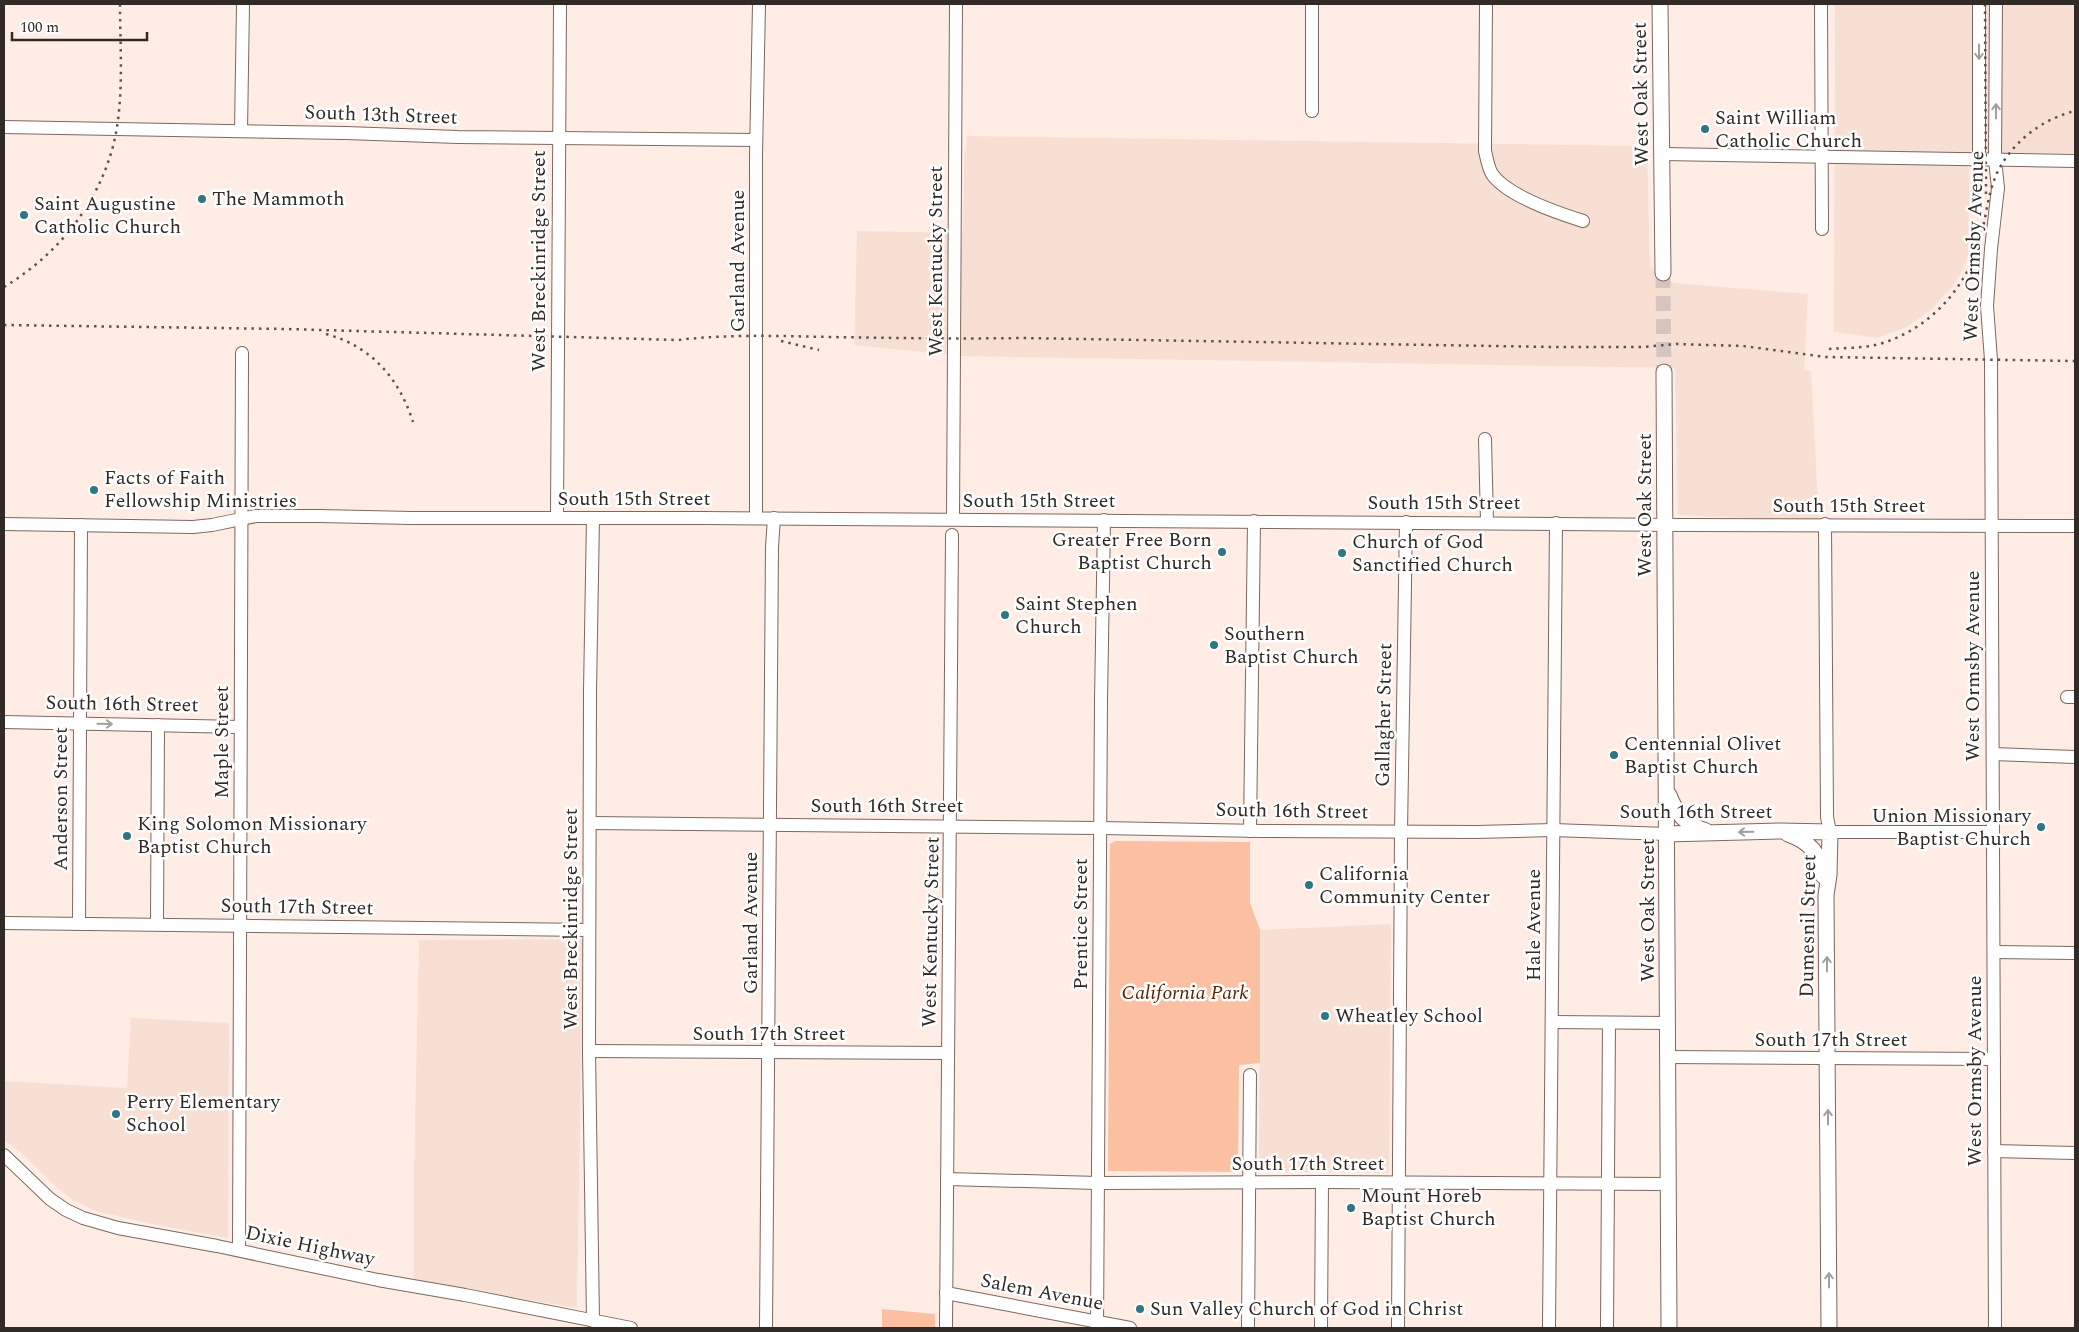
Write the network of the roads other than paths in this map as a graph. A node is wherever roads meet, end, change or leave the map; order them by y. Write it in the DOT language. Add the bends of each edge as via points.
graph roads {
  1 [pos="243,4"];
  2 [pos="560,4"];
  3 [pos="759,4"];
  4 [pos="956,4"];
  5 [pos="1312,4"];
  6 [pos="1486,4"];
  7 [pos="1660,4"];
  8 [pos="1821,4"];
  9 [pos="1979,4"];
  10 [pos="1996,4"];
  11 [pos="1312,111"];
  12 [pos="4,127"];
  13 [pos="241,131"];
  14 [pos="559,137"];
  15 [pos="756,140"];
  16 [pos="1662,154"];
  17 [pos="1822,157"];
  18 [pos="1978,160"];
  19 [pos="1995,160"];
  20 [pos="2075,161"];
  21 [pos="1583,221"];
  22 [pos="1822,229"];
  23 [pos="1663,273"];
  24 [pos="242,353"];
  25 [pos="1664,372"];
  26 [pos="1485,439"];
  27 [pos="557,518"];
  28 [pos="593,518"];
  29 [pos="756,518"];
  30 [pos="774,518"];
  31 [pos="241,519"];
  32 [pos="953,519"];
  33 [pos="1104,520"];
  34 [pos="1254,521"];
  35 [pos="1406,522"];
  36 [pos="1487,522"];
  37 [pos="1556,523"];
  38 [pos="4,524"];
  39 [pos="81,524"];
  40 [pos="1666,524"];
  41 [pos="1825,524"];
  42 [pos="1991,525"];
  43 [pos="2075,526"];
  44 [pos="952,535"];
  45 [pos="4,722"];
  46 [pos="80,724"];
  47 [pos="158,725"];
  48 [pos="240,726"];
  49 [pos="1992,754"];
  50 [pos="2075,757"];
  51 [pos="1667,789"];
  52 [pos="590,823"];
  53 [pos="771,826"];
  54 [pos="950,827"];
  55 [pos="1101,828"];
  56 [pos="1553,830"];
  57 [pos="1250,831"];
  58 [pos="1780,831"];
  59 [pos="1401,832"];
  60 [pos="1712,832"];
  61 [pos="1830,832"];
  62 [pos="1993,832"];
  63 [pos="1667,834"];
  64 [pos="1826,895"];
  65 [pos="4,923"];
  66 [pos="79,923"];
  67 [pos="156,924"];
  68 [pos="240,925"];
  69 [pos="589,930"];
  70 [pos="1994,952"];
  71 [pos="2075,953"];
  72 [pos="1552,1022"];
  73 [pos="1609,1023"];
  74 [pos="1668,1023"];
  75 [pos="589,1052"];
  76 [pos="769,1052"];
  77 [pos="948,1053"];
  78 [pos="1668,1057"];
  79 [pos="1827,1059"];
  80 [pos="1994,1059"];
  81 [pos="1250,1075"];
  82 [pos="1994,1151"];
  83 [pos="2075,1153"];
  84 [pos="4,1155"];
  85 [pos="947,1179"];
  86 [pos="1322,1182"];
  87 [pos="1399,1182"];
  88 [pos="1098,1183"];
  89 [pos="1248,1183"];
  90 [pos="1550,1183"];
  91 [pos="1608,1183"];
  92 [pos="1668,1184"];
  93 [pos="239,1250"];
  94 [pos="946,1293"];
  95 [pos="593,1321"];
  96 [pos="1097,1325"];
  97 [pos="631,1328"];
  98 [pos="766,1328"];
  99 [pos="946,1328"];
  100 [pos="1130,1328"];
  101 [pos="1248,1328"];
  102 [pos="1321,1328"];
  103 [pos="1398,1328"];
  104 [pos="1549,1328"];
  105 [pos="1607,1328"];
  106 [pos="1669,1328"];
  107 [pos="1829,1328"];
  108 [pos="1995,1328"];
  1 -- 13 [label="street"];
  2 -- 14 [label="street, West Breckinridge Street"];
  3 -- 15 [label="street, Garland Avenue"];
  4 -- 32 [label="street, West Kentucky Street"];
  5 -- 11 [label="street"];
  6 -- 21 [label="street" via="1487,163 1500,182 1526,199"];
  7 -- 16 [label="main road, West Oak Street"];
  8 -- 17 [label="street"];
  9 -- 18 [label="street, West Ormsby Avenue, one-way"];
  19 -- 10 [label="street, West Ormsby Avenue, one-way"];
  12 -- 13 [label="street, South 13th Street"];
  13 -- 14 [label="street, South 13th Street"];
  14 -- 15 [label="street, South 13th Street"];
  14 -- 27 [label="street, West Breckinridge Street"];
  15 -- 29 [label="street, Garland Avenue"];
  16 -- 17 [label="street"];
  16 -- 23 [label="main road, West Oak Street"];
  17 -- 18 [label="street"];
  17 -- 22 [label="street"];
  18 -- 19 [label="street"];
  19 -- 20 [label="street"];
  19 -- 42 [label="street, West Ormsby Avenue" via="1998,188 1987,306 1991,366"];
  24 -- 31 [label="street, Maple Street"];
  25 -- 40 [label="main road, West Oak Street"];
  26 -- 36 [label="street"];
  27 -- 28 [label="street, South 15th Street"];
  27 -- 31 [label="street, South 15th Street" via="256,516"];
  28 -- 29 [label="street, South 15th Street"];
  28 -- 52 [label="street, West Breckinridge Street"];
  29 -- 30 [label="street, South 15th Street"];
  30 -- 32 [label="street, South 15th Street"];
  30 -- 53 [label="street, Garland Avenue"];
  31 -- 39 [label="street, South 15th Street" via="193,526"];
  31 -- 48 [label="street, Maple Street"];
  32 -- 33 [label="street, South 15th Street"];
  33 -- 34 [label="street, South 15th Street"];
  33 -- 55 [label="street, Prentice Street"];
  34 -- 35 [label="street, South 15th Street"];
  34 -- 57 [label="street"];
  35 -- 36 [label="street, South 15th Street"];
  35 -- 59 [label="street, Gallagher Street"];
  36 -- 37 [label="street, South 15th Street"];
  37 -- 40 [label="street, South 15th Street"];
  37 -- 56 [label="street, Hale Avenue"];
  38 -- 39 [label="street, South 15th Street"];
  39 -- 46 [label="street, Anderson Street"];
  40 -- 41 [label="street, South 15th Street"];
  40 -- 51 [label="main road, West Oak Street"];
  41 -- 42 [label="street, South 15th Street"];
  41 -- 61 [label="street, Dumesnil Street" via="1827,817"];
  42 -- 43 [label="street, South 15th Street"];
  42 -- 49 [label="street, West Ormsby Avenue"];
  44 -- 54 [label="street, West Kentucky Street"];
  45 -- 46 [label="street, South 16th Street"];
  46 -- 47 [label="street, South 16th Street, one-way"];
  46 -- 66 [label="street, Anderson Street"];
  47 -- 48 [label="street, South 16th Street"];
  47 -- 67 [label="street"];
  48 -- 68 [label="street, Maple Street"];
  49 -- 50 [label="street"];
  49 -- 62 [label="street, West Ormsby Avenue"];
  51 -- 60 [label="main road" via="1680,816 1693,827"];
  51 -- 63 [label="main road, West Oak Street"];
  52 -- 53 [label="street, South 16th Street"];
  52 -- 69 [label="street, West Breckinridge Street"];
  53 -- 54 [label="street, South 16th Street"];
  53 -- 76 [label="street, Garland Avenue"];
  54 -- 55 [label="street, South 16th Street"];
  54 -- 77 [label="street, West Kentucky Street"];
  55 -- 57 [label="street, South 16th Street"];
  55 -- 88 [label="street, Prentice Street"];
  56 -- 59 [label="street, South 16th Street"];
  56 -- 63 [label="street, South 16th Street"];
  56 -- 72 [label="street, Hale Avenue"];
  57 -- 59 [label="street, South 16th Street"];
  58 -- 60 [label="main road, South 16th Street, one-way"];
  58 -- 61 [label="main road, South 16th Street"];
  58 -- 64 [label="main road" via="1806,842 1817,854"];
  59 -- 87 [label="street, Gallagher Street"];
  60 -- 63 [label="main road, South 16th Street"];
  61 -- 62 [label="street, South 16th Street"];
  61 -- 64 [label="main road, Dumesnil Street"];
  62 -- 70 [label="street, West Ormsby Avenue"];
  63 -- 74 [label="main road, West Oak Street"];
  79 -- 64 [label="main road, Dumesnil Street, one-way"];
  65 -- 66 [label="street, South 17th Street"];
  66 -- 67 [label="street, South 17th Street"];
  67 -- 68 [label="street, South 17th Street"];
  68 -- 69 [label="street, South 17th Street"];
  68 -- 93 [label="street, Maple Street"];
  69 -- 75 [label="street, West Breckinridge Street"];
  70 -- 71 [label="street"];
  70 -- 80 [label="street, West Ormsby Avenue"];
  72 -- 73 [label="street"];
  72 -- 90 [label="street, Hale Avenue"];
  73 -- 74 [label="street"];
  73 -- 91 [label="street"];
  74 -- 78 [label="main road, West Oak Street"];
  75 -- 76 [label="street, South 17th Street"];
  75 -- 95 [label="street, West Breckinridge Street"];
  76 -- 77 [label="street, South 17th Street"];
  76 -- 98 [label="street, Garland Avenue"];
  77 -- 85 [label="street, West Kentucky Street"];
  78 -- 79 [label="street, South 17th Street"];
  78 -- 92 [label="main road, West Oak Street"];
  79 -- 80 [label="street, South 17th Street"];
  107 -- 79 [label="main road, Dumesnil Street, one-way"];
  80 -- 82 [label="street, West Ormsby Avenue"];
  81 -- 89 [label="street"];
  82 -- 83 [label="street"];
  82 -- 108 [label="street, West Ormsby Avenue"];
  84 -- 93 [label="street, Dixie Highway" via="50,1199 83,1218 138,1233"];
  85 -- 88 [label="street, South 17th Street"];
  85 -- 94 [label="street, West Kentucky Street"];
  86 -- 87 [label="street, South 17th Street"];
  86 -- 89 [label="street, South 17th Street"];
  86 -- 102 [label="street"];
  87 -- 90 [label="street, South 17th Street"];
  87 -- 103 [label="street, Gallagher Street"];
  88 -- 89 [label="street, South 17th Street"];
  88 -- 96 [label="street, Prentice Street"];
  89 -- 101 [label="street"];
  90 -- 91 [label="street, South 17th Street"];
  90 -- 104 [label="street, Hale Avenue"];
  91 -- 92 [label="street, South 17th Street"];
  91 -- 105 [label="street"];
  92 -- 106 [label="main road, West Oak Street"];
  93 -- 95 [label="street, Dixie Highway"];
  94 -- 96 [label="street, Salem Avenue"];
  94 -- 99 [label="street, West Kentucky Street"];
  95 -- 97 [label="street, Dixie Highway"];
  96 -- 100 [label="street, Salem Avenue"];
}
